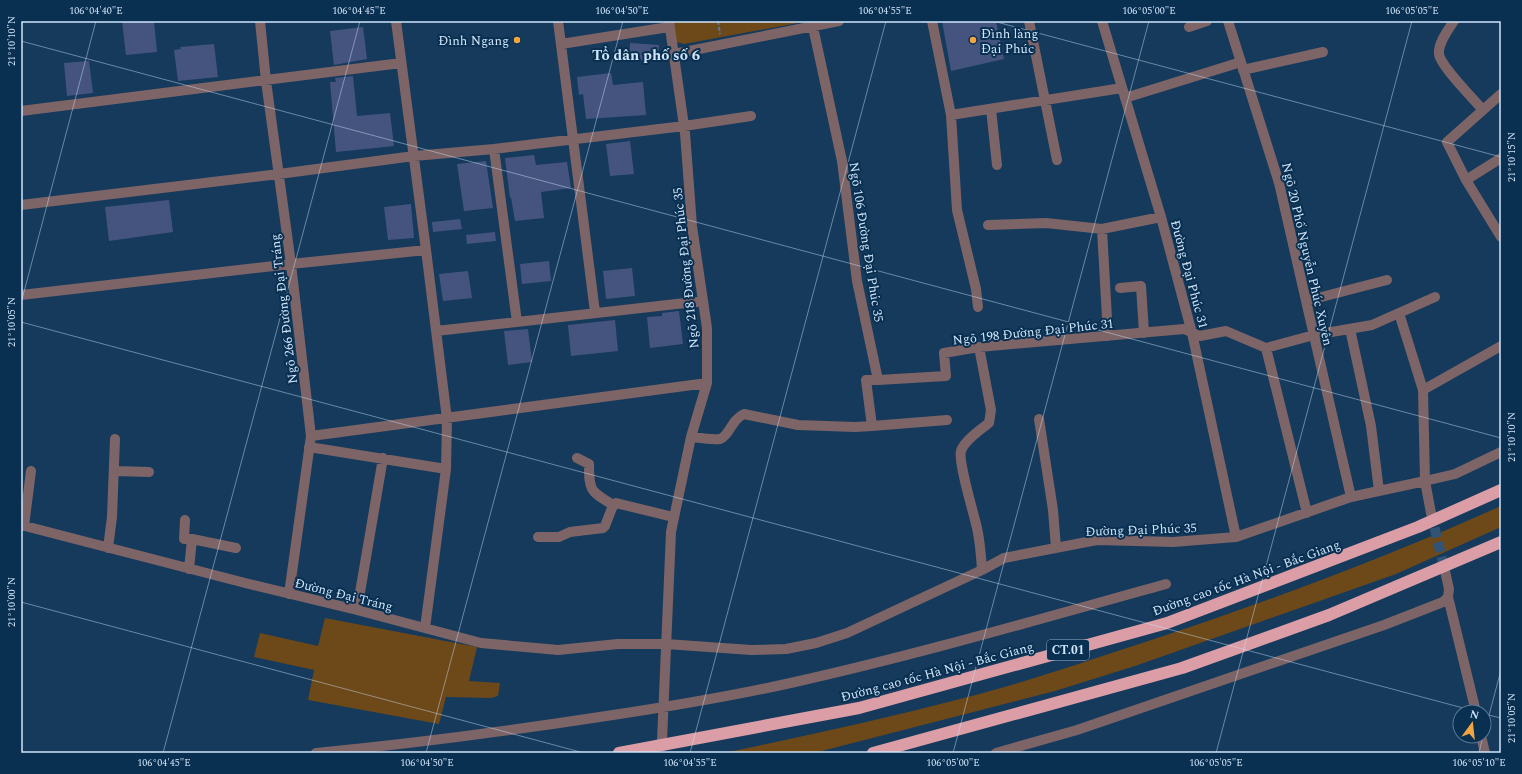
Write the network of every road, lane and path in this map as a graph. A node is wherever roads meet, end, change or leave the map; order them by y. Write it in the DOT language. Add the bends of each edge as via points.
graph roads {
  1 [pos="260,21"];
  2 [pos="396,21"];
  3 [pos="558,21"];
  4 [pos="718,21"];
  5 [pos="839,21"];
  6 [pos="932,21"];
  7 [pos="1029,21"];
  8 [pos="1102,21"];
  9 [pos="1207,21"];
  10 [pos="1228,21"];
  11 [pos="1454,21"];
  12 [pos="825,22"];
  13 [pos="669,24"];
  14 [pos="813,27"];
  15 [pos="1189,27"];
  16 [pos="721,37"];
  17 [pos="561,44"];
  18 [pos="1323,52"];
  19 [pos="674,54"];
  20 [pos="401,63"];
  21 [pos="1242,66"];
  22 [pos="266,81"];
  23 [pos="1122,88"];
  24 [pos="1501,94"];
  25 [pos="1125,98"];
  26 [pos="1045,100"];
  27 [pos="990,109"];
  28 [pos="1483,110"];
  29 [pos="21,111"];
  30 [pos="951,115"];
  31 [pos="751,116"];
  32 [pos="684,126"];
  33 [pos="573,138"];
  34 [pos="494,149"];
  35 [pos="414,156"];
  36 [pos="1501,158"];
  37 [pos="1057,160"];
  38 [pos="998,165"];
  39 [pos="279,174"];
  40 [pos="1466,180"];
  41 [pos="21,205"];
  42 [pos="1161,217"];
  43 [pos="988,225"];
  44 [pos="1102,229"];
  45 [pos="1501,237"];
  46 [pos="426,250"];
  47 [pos="291,264"];
  48 [pos="1386,280"];
  49 [pos="1120,288"];
  50 [pos="21,295"];
  51 [pos="1435,297"];
  52 [pos="703,301"];
  53 [pos="1306,301"];
  54 [pos="978,307"];
  55 [pos="596,312"];
  56 [pos="1399,314"];
  57 [pos="517,322"];
  58 [pos="1350,329"];
  59 [pos="436,331"];
  60 [pos="1144,333"];
  61 [pos="1192,333"];
  62 [pos="1314,335"];
  63 [pos="1108,336"];
  64 [pos="1501,346"];
  65 [pos="979,348"];
  66 [pos="1266,348"];
  67 [pos="878,380"];
  68 [pos="707,383"];
  69 [pos="1424,390"];
  70 [pos="447,419"];
  71 [pos="1039,419"];
  72 [pos="947,420"];
  73 [pos="872,426"];
  74 [pos="311,436"];
  75 [pos="691,437"];
  76 [pos="115,439"];
  77 [pos="309,447"];
  78 [pos="1501,452"];
  79 [pos="382,458"];
  80 [pos="577,458"];
  81 [pos="446,469"];
  82 [pos="31,470"];
  83 [pos="115,471"];
  84 [pos="149,472"];
  85 [pos="1425,481"];
  86 [pos="1501,490"];
  87 [pos="1378,491"];
  88 [pos="1351,497"];
  89 [pos="613,505"];
  90 [pos="1307,513"];
  91 [pos="1431,513"];
  92 [pos="674,517"];
  93 [pos="185,520"];
  94 [pos="23,525"];
  95 [pos="538,537"];
  96 [pos="1236,537"];
  97 [pos="192,539"];
  98 [pos="1501,542"];
  99 [pos="108,548"];
  100 [pos="236,548"];
  101 [pos="1056,548"];
  102 [pos="189,569"];
  103 [pos="982,570"];
  104 [pos="1445,571"];
  105 [pos="1166,584"];
  106 [pos="289,594"];
  107 [pos="1448,598"];
  108 [pos="356,610"];
  109 [pos="425,628"];
  110 [pos="666,644"];
  111 [pos="1474,704"];
  112 [pos="664,707"];
  113 [pos="662,740"];
  114 [pos="316,753"];
  115 [pos="619,753"];
  116 [pos="873,753"];
  117 [pos="996,753"];
  1 -- 22 [label="street, Ngõ 266 Đường Đại Tráng"];
  2 -- 20 [label="street"];
  3 -- 17 [label="street"];
  4 -- 16 [label="path"];
  5 -- 12 [label="street"];
  6 -- 30 [label="street"];
  7 -- 26 [label="street"];
  8 -- 23 [label="street, Đường Đại Phúc 31"];
  9 -- 15 [label="street"];
  10 -- 21 [label="street, Ngõ 20 Phố Nguyễn Phúc Xuyên"];
  11 -- 28 [label="street" via="1440,46 1439,55 1445,66"];
  12 -- 14 [label="street"];
  13 -- 17 [label="street"];
  13 -- 19 [label="street, Ngõ 218 Đường Đại Phúc 35"];
  14 -- 19 [label="street"];
  14 -- 67 [label="street, Ngõ 106 Đường Đại Phúc 35" via="842,161 857,281"];
  17 -- 33 [label="street"];
  18 -- 21 [label="street"];
  19 -- 32 [label="street, Ngõ 218 Đường Đại Phúc 35"];
  20 -- 22 [label="street"];
  20 -- 35 [label="street"];
  21 -- 25 [label="street"];
  21 -- 53 [label="street, Ngõ 20 Phố Nguyễn Phúc Xuyên" via="1279,183"];
  22 -- 29 [label="street"];
  22 -- 39 [label="street, Ngõ 266 Đường Đại Tráng"];
  23 -- 25 [label="street, Đường Đại Phúc 31"];
  23 -- 26 [label="street"];
  24 -- 28 [label="street"];
  25 -- 42 [label="street, Đường Đại Phúc 31"];
  26 -- 27 [label="street"];
  26 -- 37 [label="street"];
  27 -- 30 [label="street"];
  27 -- 38 [label="street"];
  28 -- 40 [label="street" via="1447,142"];
  30 -- 54 [label="street" via="957,210"];
  31 -- 32 [label="street"];
  32 -- 33 [label="street"];
  32 -- 52 [label="street, Ngõ 218 Đường Đại Phúc 35" via="692,226"];
  33 -- 34 [label="street"];
  33 -- 55 [label="street"];
  34 -- 35 [label="street"];
  34 -- 57 [label="street"];
  35 -- 39 [label="street"];
  35 -- 46 [label="street"];
  36 -- 40 [label="street"];
  39 -- 41 [label="street"];
  39 -- 47 [label="street, Ngõ 266 Đường Đại Tráng"];
  40 -- 45 [label="street"];
  42 -- 44 [label="street"];
  42 -- 61 [label="street, Đường Đại Phúc 31"];
  43 -- 44 [label="street" via="1046,224"];
  44 -- 63 [label="street"];
  46 -- 47 [label="street"];
  46 -- 59 [label="street"];
  47 -- 50 [label="street"];
  47 -- 74 [label="street, Ngõ 266 Đường Đại Tráng"];
  48 -- 53 [label="street"];
  49 -- 60 [label="street" via="1141,286"];
  51 -- 56 [label="street"];
  52 -- 55 [label="street"];
  52 -- 68 [label="street, Ngõ 218 Đường Đại Phúc 35" via="707,328"];
  53 -- 62 [label="street, Ngõ 20 Phố Nguyễn Phúc Xuyên"];
  55 -- 57 [label="street"];
  56 -- 58 [label="street" via="1372,325"];
  56 -- 69 [label="street"];
  57 -- 59 [label="street"];
  58 -- 62 [label="street"];
  58 -- 87 [label="street" via="1371,426"];
  59 -- 70 [label="street"];
  60 -- 61 [label="street, Ngõ 198 Đường Đại Phúc 31" via="1184,330"];
  60 -- 63 [label="street, Ngõ 198 Đường Đại Phúc 31"];
  61 -- 66 [label="street, Ngõ 198 Đường Đại Phúc 31" via="1200,336 1226,331"];
  61 -- 96 [label="street, Đường Đại Phúc 31"];
  62 -- 66 [label="street"];
  62 -- 88 [label="street, Ngõ 20 Phố Nguyễn Phúc Xuyên"];
  63 -- 65 [label="street, Ngõ 198 Đường Đại Phúc 31"];
  64 -- 69 [label="street"];
  65 -- 67 [label="street, Ngõ 198 Đường Đại Phúc 31" via="944,353 946,376"];
  65 -- 103 [label="street" via="991,410 989,423 963,446 961,453 977,525"];
  66 -- 90 [label="street"];
  67 -- 73 [label="street" via="866,380"];
  68 -- 70 [label="street"];
  68 -- 75 [label="street, Ngõ 218 Đường Đại Phúc 35"];
  69 -- 85 [label="street"];
  70 -- 74 [label="street"];
  70 -- 81 [label="street"];
  71 -- 101 [label="street"];
  72 -- 73 [label="street"];
  73 -- 75 [label="street" via="798,425 744,414 739,416 720,439"];
  74 -- 77 [label="street, Ngõ 266 Đường Đại Tráng"];
  75 -- 92 [label="street, Ngõ 218 Đường Đại Phúc 35"];
  76 -- 83 [label="street"];
  77 -- 79 [label="street"];
  77 -- 106 [label="street, Ngõ 266 Đường Đại Tráng"];
  78 -- 85 [label="street, Đường Đại Phúc 35" via="1455,474"];
  79 -- 81 [label="street"];
  79 -- 108 [label="street"];
  80 -- 89 [label="street" via="589,464 589,486 598,496"];
  81 -- 109 [label="street"];
  82 -- 94 [label="street"];
  83 -- 84 [label="street"];
  83 -- 99 [label="street"];
  85 -- 87 [label="street, Đường Đại Phúc 35"];
  85 -- 91 [label="street"];
  86 -- 115 [label="highway, Đường cao tốc Hà Nội - Bắc Giang / CT.01" via="1412,529 1167,623 859,708"];
  87 -- 88 [label="street, Đường Đại Phúc 35"];
  88 -- 90 [label="street, Đường Đại Phúc 35"];
  89 -- 92 [label="street" via="619,503"];
  89 -- 95 [label="street" via="603,528 570,532 559,537"];
  90 -- 96 [label="street, Đường Đại Phúc 35"];
  92 -- 110 [label="street, Ngõ 218 Đường Đại Phúc 35" via="671,532"];
  93 -- 97 [label="street" via="184,539"];
  94 -- 99 [label="street, Đường Đại Tráng"];
  96 -- 101 [label="street, Đường Đại Phúc 35" via="1173,542 1097,540"];
  97 -- 100 [label="street"];
  97 -- 102 [label="street"];
  98 -- 116 [label="highway" via="1329,615 1182,668"];
  99 -- 102 [label="street, Đường Đại Tráng"];
  101 -- 103 [label="street, Đường Đại Phúc 35" via="1004,558"];
  102 -- 106 [label="street, Đường Đại Tráng"];
  103 -- 110 [label="street, Đường Đại Phúc 35" via="847,633 816,643 750,650"];
  104 -- 107 [label="street"];
  105 -- 112 [label="street" via="972,638 794,683"];
  106 -- 108 [label="street, Đường Đại Tráng"];
  107 -- 111 [label="street"];
  107 -- 117 [label="street" via="1384,625 1077,730"];
  108 -- 109 [label="street, Đường Đại Tráng"];
  109 -- 110 [label="street, Đường Đại Tráng" via="481,643 558,650 618,644"];
  110 -- 112 [label="street, Ngõ 218 Đường Đại Phúc 35"];
  112 -- 113 [label="street, Ngõ 218 Đường Đại Phúc 35"];
  112 -- 114 [label="street" via="438,740"];
}
